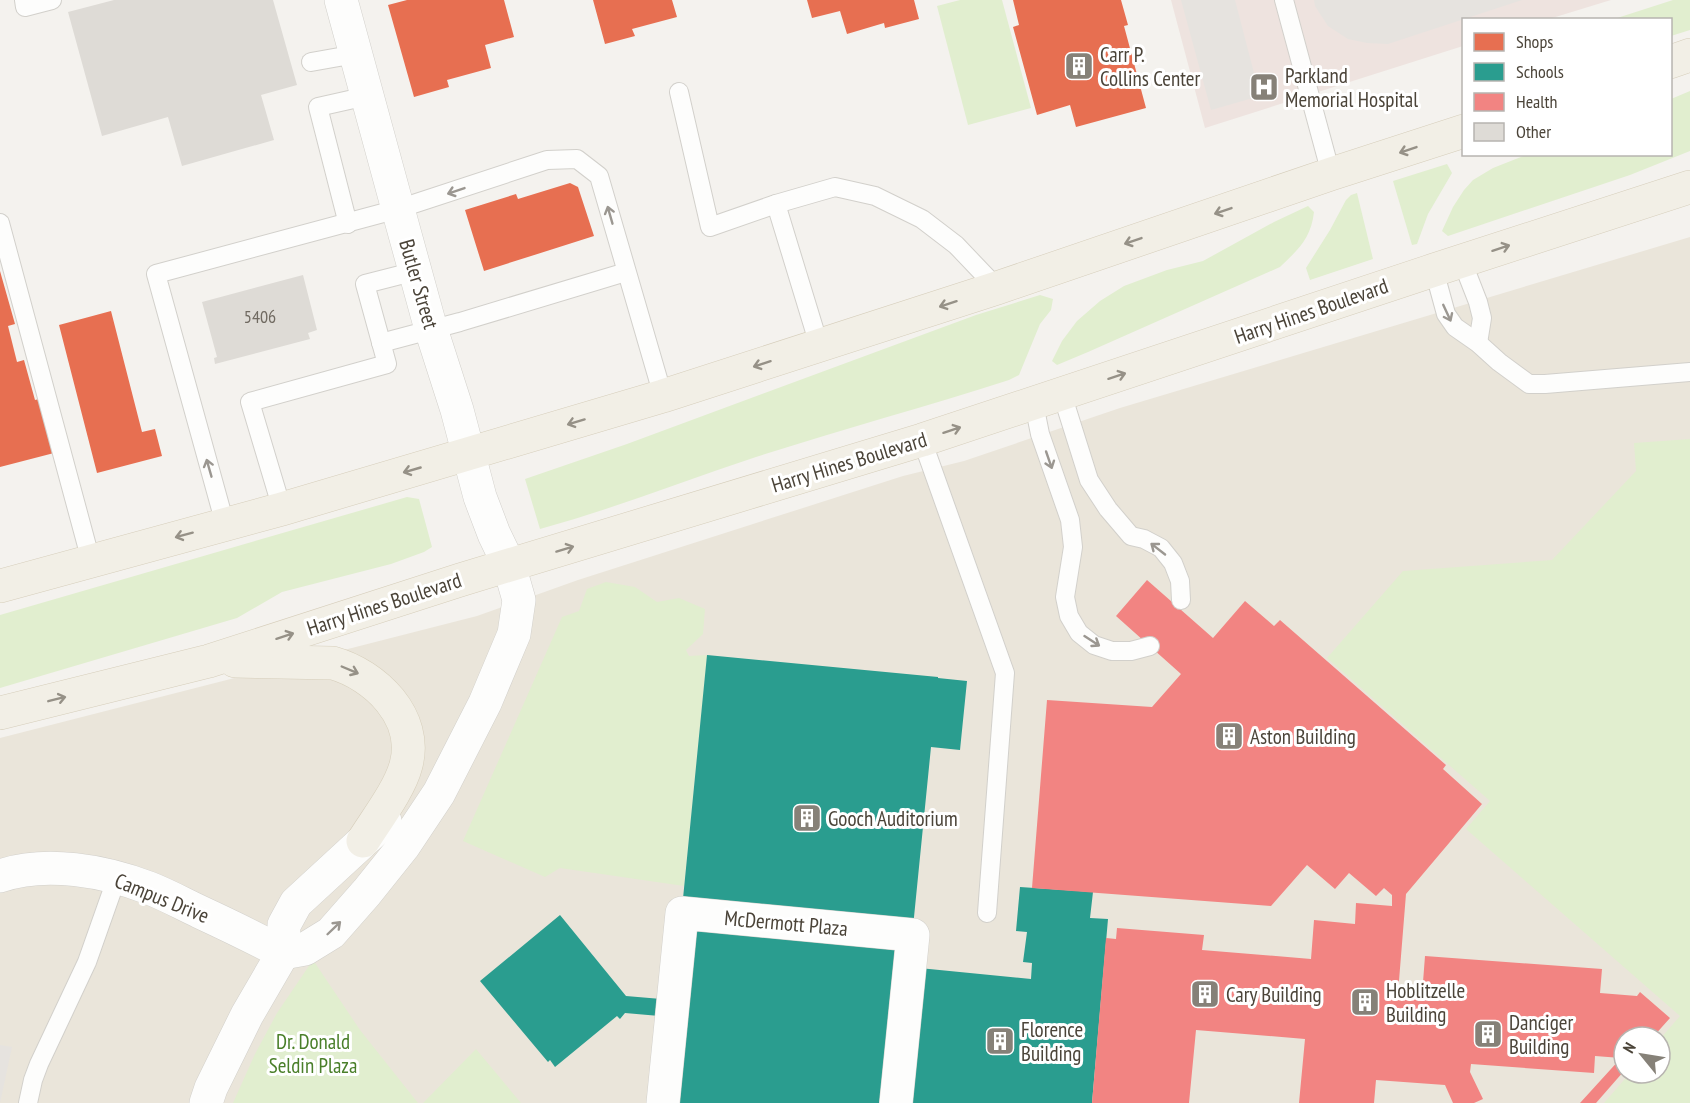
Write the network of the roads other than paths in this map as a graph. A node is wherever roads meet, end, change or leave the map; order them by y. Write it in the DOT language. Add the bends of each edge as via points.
graph roads {
  1 [pos="24,0"];
  2 [pos="52,0"];
  3 [pos="341,0"];
  4 [pos="1284,0"];
  5 [pos="356,54"];
  6 [pos="1690,56"];
  7 [pos="1672,62"];
  8 [pos="311,63"];
  9 [pos="679,92"];
  10 [pos="367,96"];
  11 [pos="1462,132"];
  12 [pos="1331,174"];
  13 [pos="1690,187"];
  14 [pos="776,204"];
  15 [pos="398,209"];
  16 [pos="0,223"];
  17 [pos="348,224"];
  18 [pos="1448,266"];
  19 [pos="416,271"];
  20 [pos="626,272"];
  21 [pos="997,288"];
  22 [pos="431,329"];
  23 [pos="1478,343"];
  24 [pos="381,344"];
  25 [pos="819,345"];
  26 [pos="1690,372"];
  27 [pos="663,396"];
  28 [pos="1048,399"];
  29 [pos="922,440"];
  30 [pos="468,454"];
  31 [pos="282,509"];
  32 [pos="225,524"];
  33 [pos="91,561"];
  34 [pos="509,565"];
  35 [pos="1,583"];
  36 [pos="1181,600"];
  37 [pos="1150,646"];
  38 [pos="209,661"];
  39 [pos="0,713"];
  40 [pos="463,746"];
  41 [pos="363,841"];
  42 [pos="0,876"];
  43 [pos="117,878"];
  44 [pos="987,913"];
  45 [pos="283,952"];
  46 [pos="28,1103"];
  47 [pos="206,1103"];
  48 [pos="663,1103"];
  49 [pos="896,1103"];
  1 -- 2 [label="lane" via="26,7"];
  3 -- 5 [label="street, Butler Street"];
  4 -- 12 [label="lane"];
  5 -- 8 [label="lane"];
  5 -- 10 [label="street, Butler Street"];
  6 -- 7 [label="main road"];
  9 -- 14 [label="lane" via="710,227"];
  10 -- 15 [label="street, Butler Street"];
  10 -- 17 [label="lane" via="318,106"];
  11 -- 12 [label="main road, one-way"];
  12 -- 21 [label="main road, one-way"];
  18 -- 13 [label="main road, Harry Hines Boulevard, one-way"];
  14 -- 21 [label="lane" via="835,187 875,196 922,219 956,245"];
  14 -- 25 [label="lane"];
  15 -- 17 [label="lane"];
  15 -- 19 [label="street, Butler Street"];
  20 -- 15 [label="lane, one-way" via="599,176 576,159 547,160"];
  16 -- 33 [label="lane"];
  32 -- 17 [label="lane, one-way" via="156,274"];
  18 -- 23 [label="lane" via="1478,302 1482,318"];
  18 -- 23 [label="lane, one-way" via="1446,314 1455,327"];
  28 -- 18 [label="main road, Harry Hines Boulevard, one-way"];
  19 -- 22 [label="street, Butler Street"];
  19 -- 24 [label="lane" via="365,284"];
  20 -- 22 [label="lane"];
  20 -- 27 [label="lane"];
  21 -- 25 [label="main road, one-way"];
  22 -- 24 [label="lane"];
  22 -- 30 [label="street, Butler Street"];
  23 -- 26 [label="lane" via="1528,384"];
  24 -- 31 [label="lane" via="387,364 250,402"];
  25 -- 27 [label="main road, one-way"];
  27 -- 30 [label="main road, one-way"];
  29 -- 28 [label="main road, Harry Hines Boulevard, one-way"];
  36 -- 28 [label="lane, one-way" via="1180,580 1173,563 1161,548 1131,536 1108,509"];
  28 -- 37 [label="lane, one-way" via="1040,434 1070,520 1073,547 1065,597 1070,616 1079,633 1094,645 1112,651"];
  34 -- 29 [label="main road, Harry Hines Boulevard, one-way"];
  29 -- 44 [label="lane" via="1005,673"];
  30 -- 31 [label="main road, one-way"];
  30 -- 34 [label="street, Butler Street" via="480,497"];
  31 -- 32 [label="main road"];
  32 -- 33 [label="main road, one-way"];
  33 -- 35 [label="main road"];
  38 -- 34 [label="main road, Harry Hines Boulevard, one-way"];
  34 -- 40 [label="street, Butler Street" via="519,600 514,634"];
  39 -- 38 [label="main road, Harry Hines Boulevard, one-way"];
  38 -- 41 [label="main road, one-way" via="333,663 361,674 388,697 404,729 407,764"];
  40 -- 41 [label="street"];
  45 -- 40 [label="street, Butler Street, one-way" via="305,949 331,933 367,892 439,793"];
  41 -- 45 [label="street" via="296,903 284,925"];
  42 -- 43 [label="street, Campus Drive" via="48,868"];
  43 -- 45 [label="street, Campus Drive" via="150,888"];
  43 -- 46 [label="lane" via="87,962 33,1080"];
  45 -- 47 [label="street" via="247,1015"];
  48 -- 49 [label="street, McDermott Plaza" via="682,913 912,935"];
}
